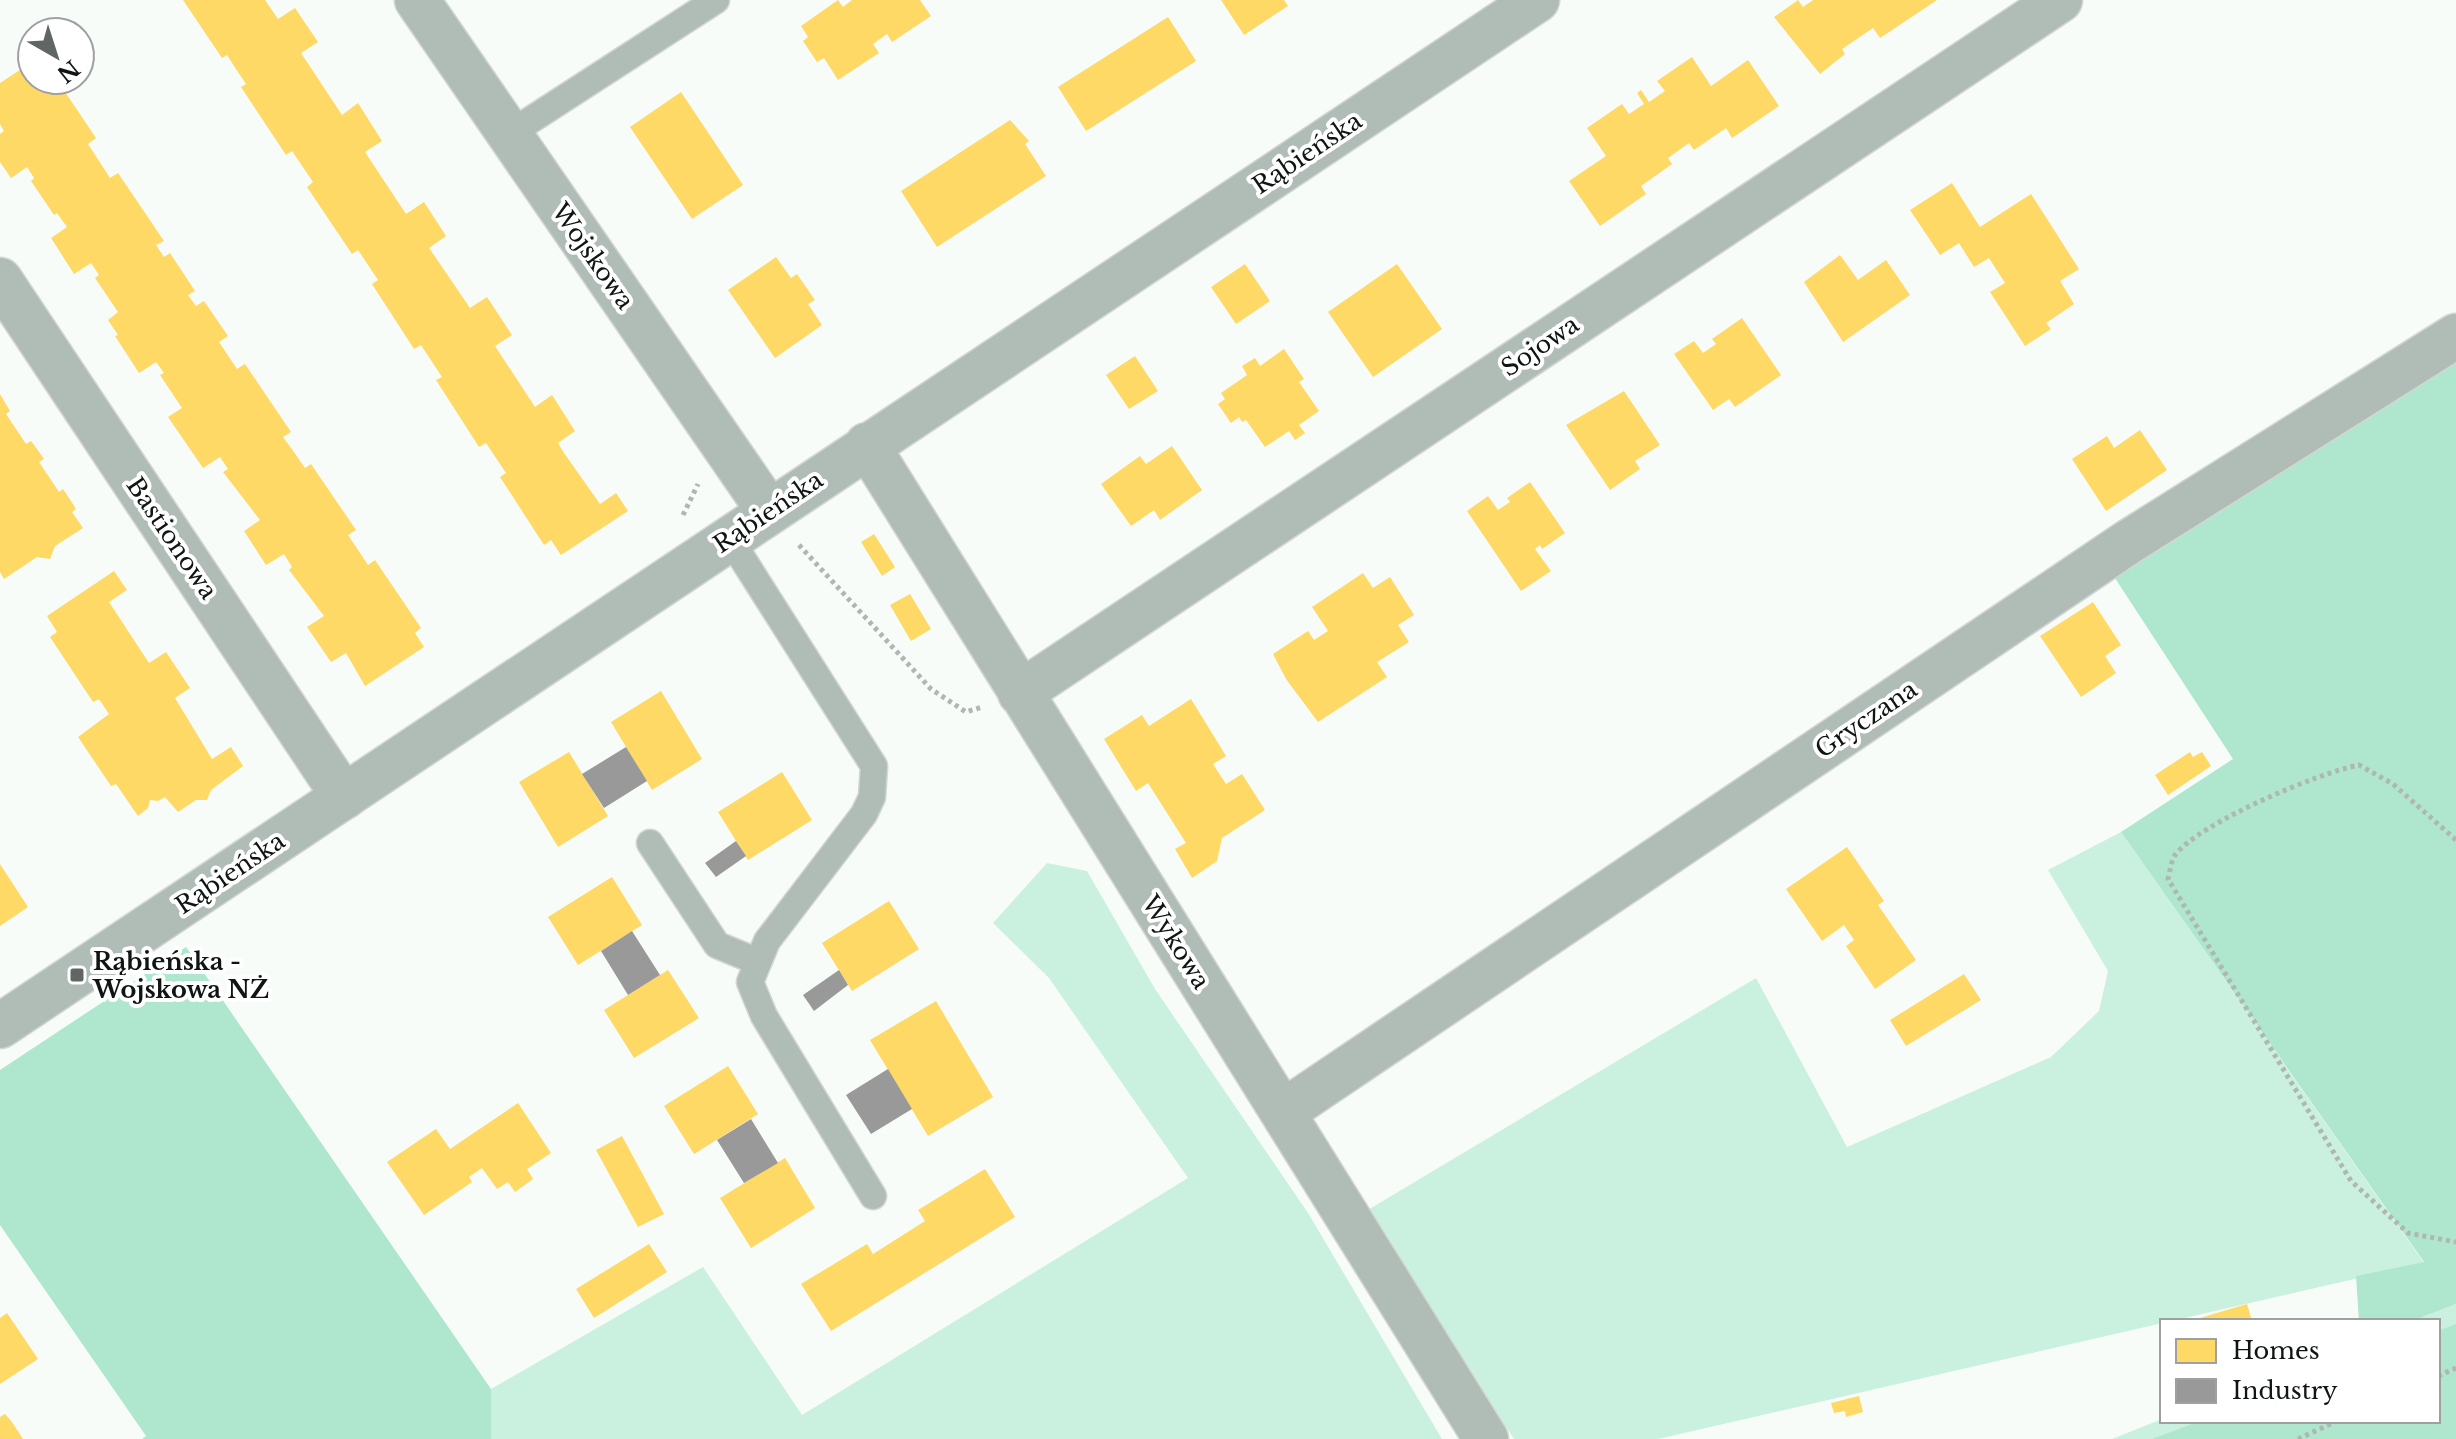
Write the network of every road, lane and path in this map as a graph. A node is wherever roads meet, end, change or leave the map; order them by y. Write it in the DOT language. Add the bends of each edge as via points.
graph roads {
  1 [pos="417,0"];
  2 [pos="716,0"];
  3 [pos="1537,0"];
  4 [pos="2060,0"];
  5 [pos="509,134"];
  6 [pos="0,280"];
  7 [pos="2456,336"];
  8 [pos="717,436"];
  9 [pos="867,445"];
  10 [pos="769,511"];
  11 [pos="681,518"];
  12 [pos="730,539"];
  13 [pos="1020,693"];
  14 [pos="344,797"];
  15 [pos="2456,840"];
  16 [pos="650,843"];
  17 [pos="756,961"];
  18 [pos="0,1026"];
  19 [pos="1283,1112"];
  20 [pos="873,1196"];
  21 [pos="2456,1242"];
  22 [pos="2333,1423"];
  23 [pos="1486,1439"];
  24 [pos="2298,1439"];
  1 -- 5 [label="street, Wojskowa"];
  2 -- 5 [label="lane"];
  3 -- 9 [label="street, Rąbieńska"];
  4 -- 13 [label="street, Sojowa"];
  5 -- 8 [label="street, Wojskowa"];
  6 -- 14 [label="street, Bastionowa"];
  7 -- 19 [label="street, Gryczana" via="2127,543"];
  8 -- 10 [label="street, Wojskowa"];
  8 -- 11 [label="path"];
  9 -- 10 [label="street, Rąbieńska"];
  9 -- 13 [label="street, Wykowa"];
  10 -- 12 [label="street, Rąbieńska"];
  10 -- 13 [label="path" via="931,689 966,712"];
  12 -- 14 [label="street, Rąbieńska"];
  12 -- 17 [label="lane" via="874,766 872,797 864,814"];
  13 -- 19 [label="street, Wykowa"];
  14 -- 18 [label="street, Rąbieńska"];
  15 -- 21 [label="path" via="2393,784 2359,765 2326,771 2212,827 2175,856 2168,879 2351,1181 2408,1233"];
  16 -- 17 [label="lane" via="717,945"];
  17 -- 20 [label="lane" via="750,982 755,999"];
  19 -- 23 [label="street, Wykowa"];
  22 -- 24 [label="path"];
}
